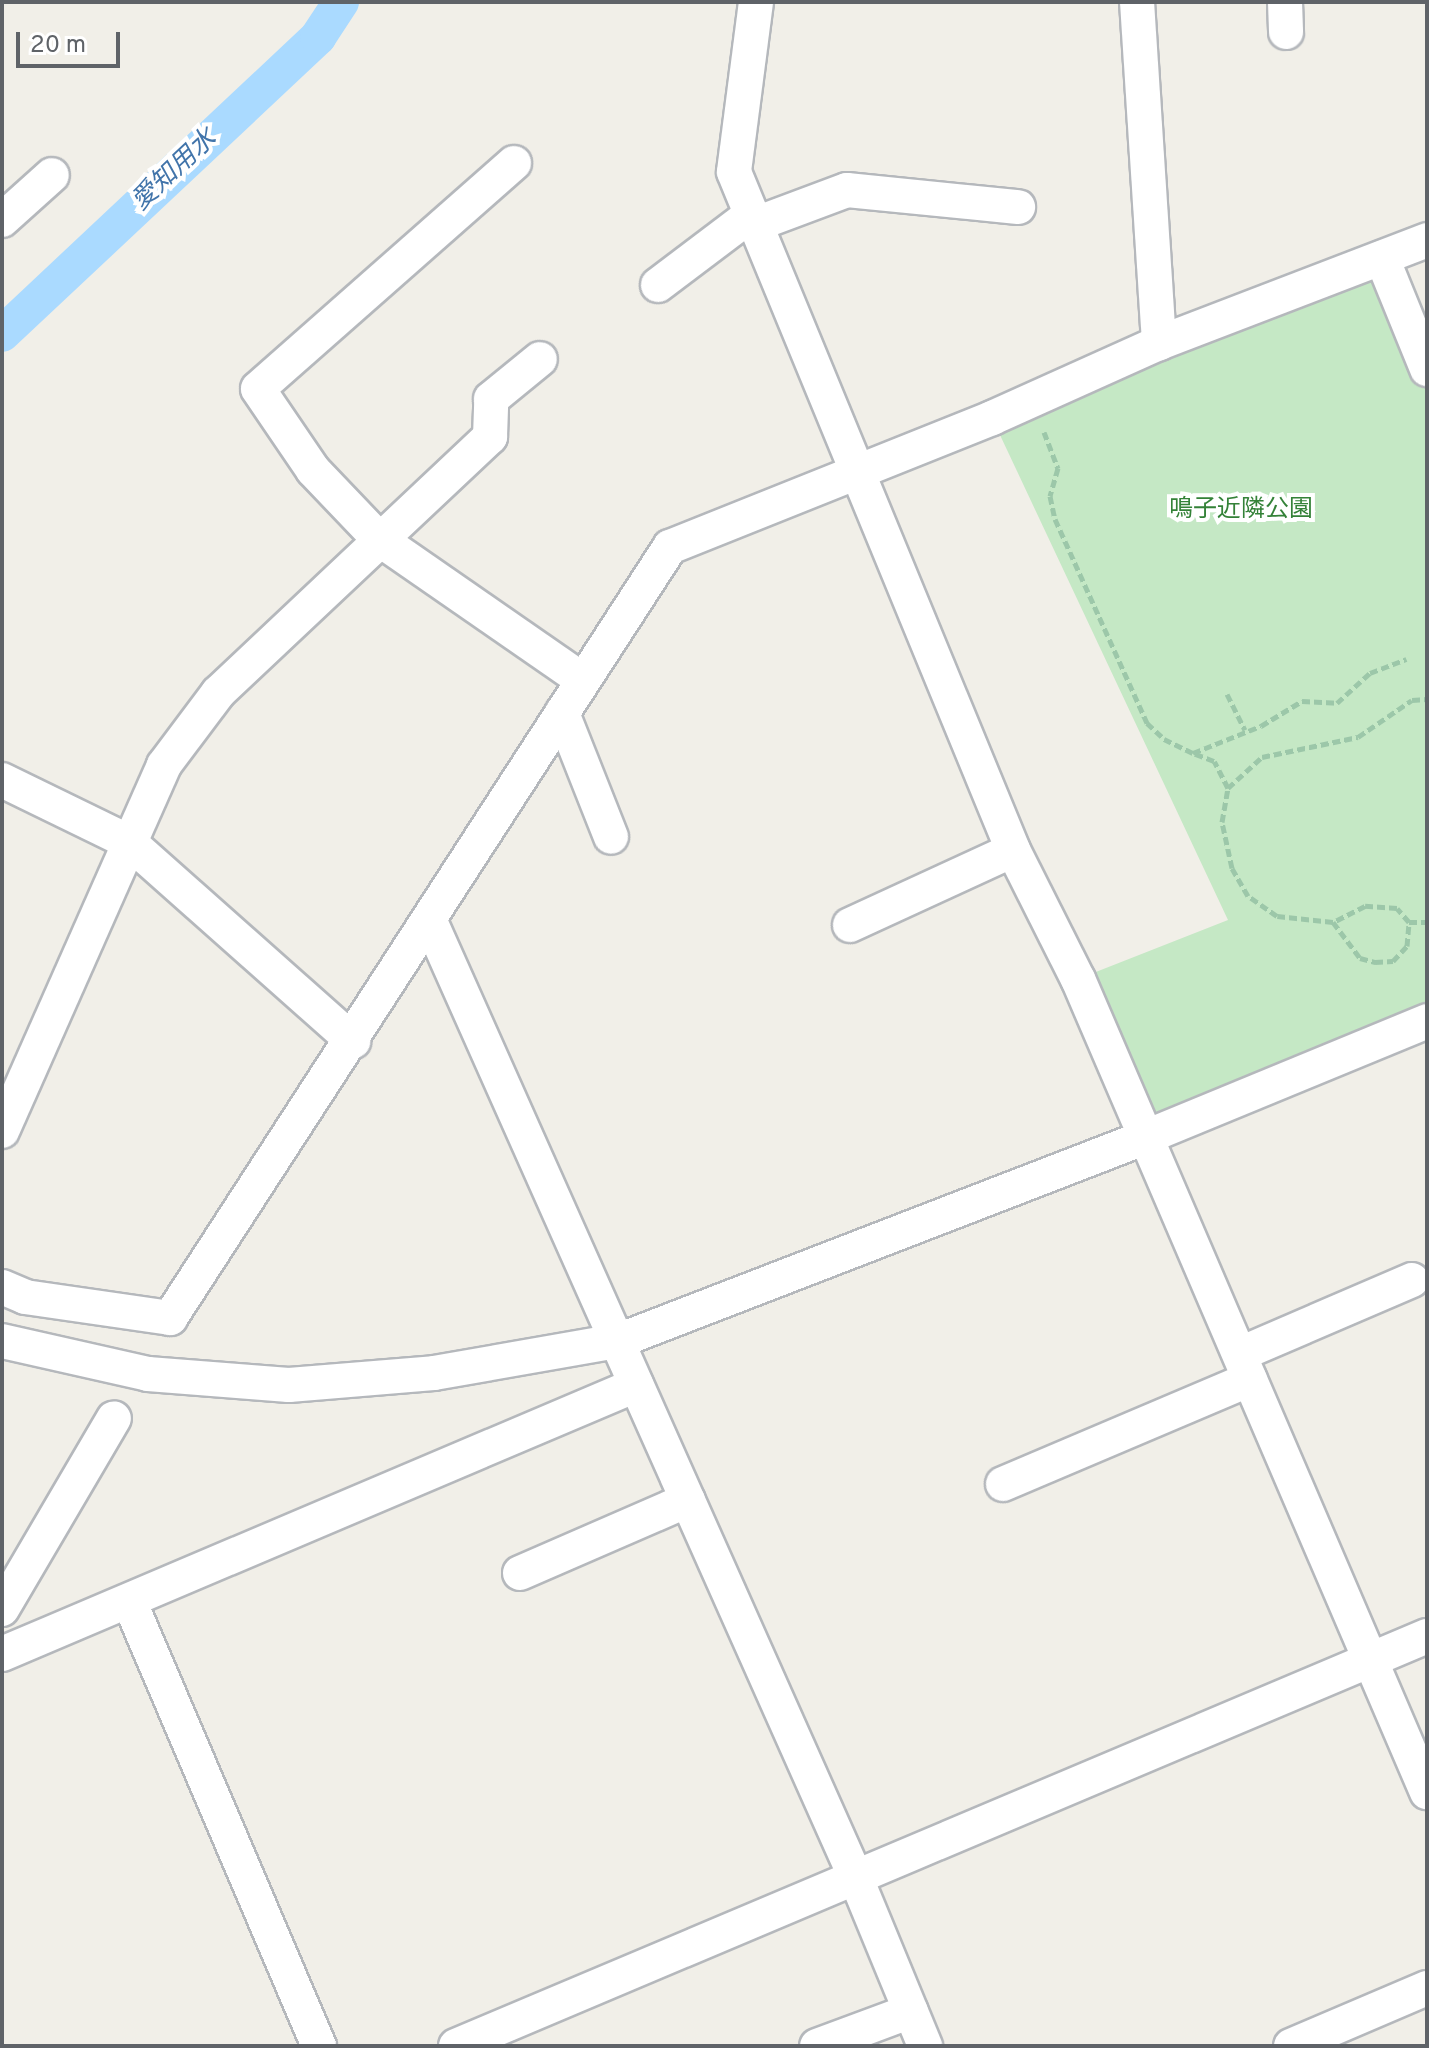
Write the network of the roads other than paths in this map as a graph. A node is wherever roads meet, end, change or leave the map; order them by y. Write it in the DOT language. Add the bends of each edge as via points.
graph roads {
  1 [pos="756,2"];
  2 [pos="1137,2"];
  3 [pos="514,163"];
  4 [pos="52,175"];
  5 [pos="1018,207"];
  6 [pos="754,219"];
  7 [pos="2,220"];
  8 [pos="1427,240"];
  9 [pos="1382,258"];
  10 [pos="658,285"];
  11 [pos="1159,343"];
  12 [pos="540,359"];
  13 [pos="1427,369"];
  14 [pos="856,471"];
  15 [pos="379,539"];
  16 [pos="583,680"];
  17 [pos="562,713"];
  18 [pos="2,780"];
  19 [pos="611,837"];
  20 [pos="129,842"];
  21 [pos="1013,850"];
  22 [pos="429,919"];
  23 [pos="850,925"];
  24 [pos="1427,1021"];
  25 [pos="353,1041"];
  26 [pos="2,1131"];
  27 [pos="1146,1137"];
  28 [pos="1412,1280"];
  29 [pos="2,1287"];
  30 [pos="2,1341"];
  31 [pos="618,1341"];
  32 [pos="1245,1366"];
  33 [pos="636,1385"];
  34 [pos="114,1418"];
  35 [pos="1003,1484"];
  36 [pos="688,1500"];
  37 [pos="520,1573"];
  38 [pos="130,1603"];
  39 [pos="2,1609"];
  40 [pos="1427,1636"];
  41 [pos="2,1654"];
  42 [pos="1372,1660"];
  43 [pos="1427,1792"];
  44 [pos="855,1876"];
  45 [pos="1427,1988"];
  46 [pos="911,2011"];
  47 [pos="319,2046"];
  48 [pos="456,2046"];
  49 [pos="817,2046"];
  50 [pos="925,2046"];
  51 [pos="1291,2046"];
  1 -- 6 [label="street" via="734,172"];
  2 -- 11 [label="street"];
  3 -- 15 [label="street" via="258,389 313,470"];
  4 -- 7 [label="street"];
  5 -- 6 [label="street" via="847,190"];
  6 -- 10 [label="street"];
  6 -- 14 [label="street"];
  8 -- 9 [label="street"];
  9 -- 11 [label="street"];
  9 -- 13 [label="street"];
  11 -- 14 [label="street"];
  12 -- 15 [label="street" via="491,399 490,437"];
  14 -- 16 [label="street" via="670,547"];
  14 -- 21 [label="street"];
  15 -- 16 [label="street"];
  15 -- 20 [label="street" via="218,693 164,765"];
  16 -- 17 [label="street"];
  17 -- 19 [label="street"];
  17 -- 22 [label="street"];
  18 -- 20 [label="street"];
  20 -- 25 [label="street"];
  20 -- 26 [label="street"];
  21 -- 23 [label="street"];
  21 -- 27 [label="street" via="1078,979"];
  22 -- 25 [label="street"];
  22 -- 31 [label="street"];
  24 -- 27 [label="street"];
  25 -- 29 [label="street" via="170,1318 25,1297"];
  27 -- 31 [label="street"];
  27 -- 32 [label="street"];
  28 -- 32 [label="street"];
  30 -- 31 [label="street" via="148,1374 289,1385 434,1373"];
  31 -- 33 [label="street"];
  32 -- 35 [label="street"];
  32 -- 42 [label="street"];
  33 -- 36 [label="street"];
  33 -- 38 [label="street"];
  34 -- 39 [label="street"];
  36 -- 37 [label="street"];
  36 -- 44 [label="street"];
  38 -- 41 [label="street"];
  38 -- 47 [label="street"];
  40 -- 42 [label="street"];
  42 -- 43 [label="street"];
  42 -- 44 [label="street"];
  44 -- 46 [label="street"];
  44 -- 48 [label="street"];
  45 -- 51 [label="street"];
  46 -- 49 [label="street"];
  46 -- 50 [label="street"];
}
